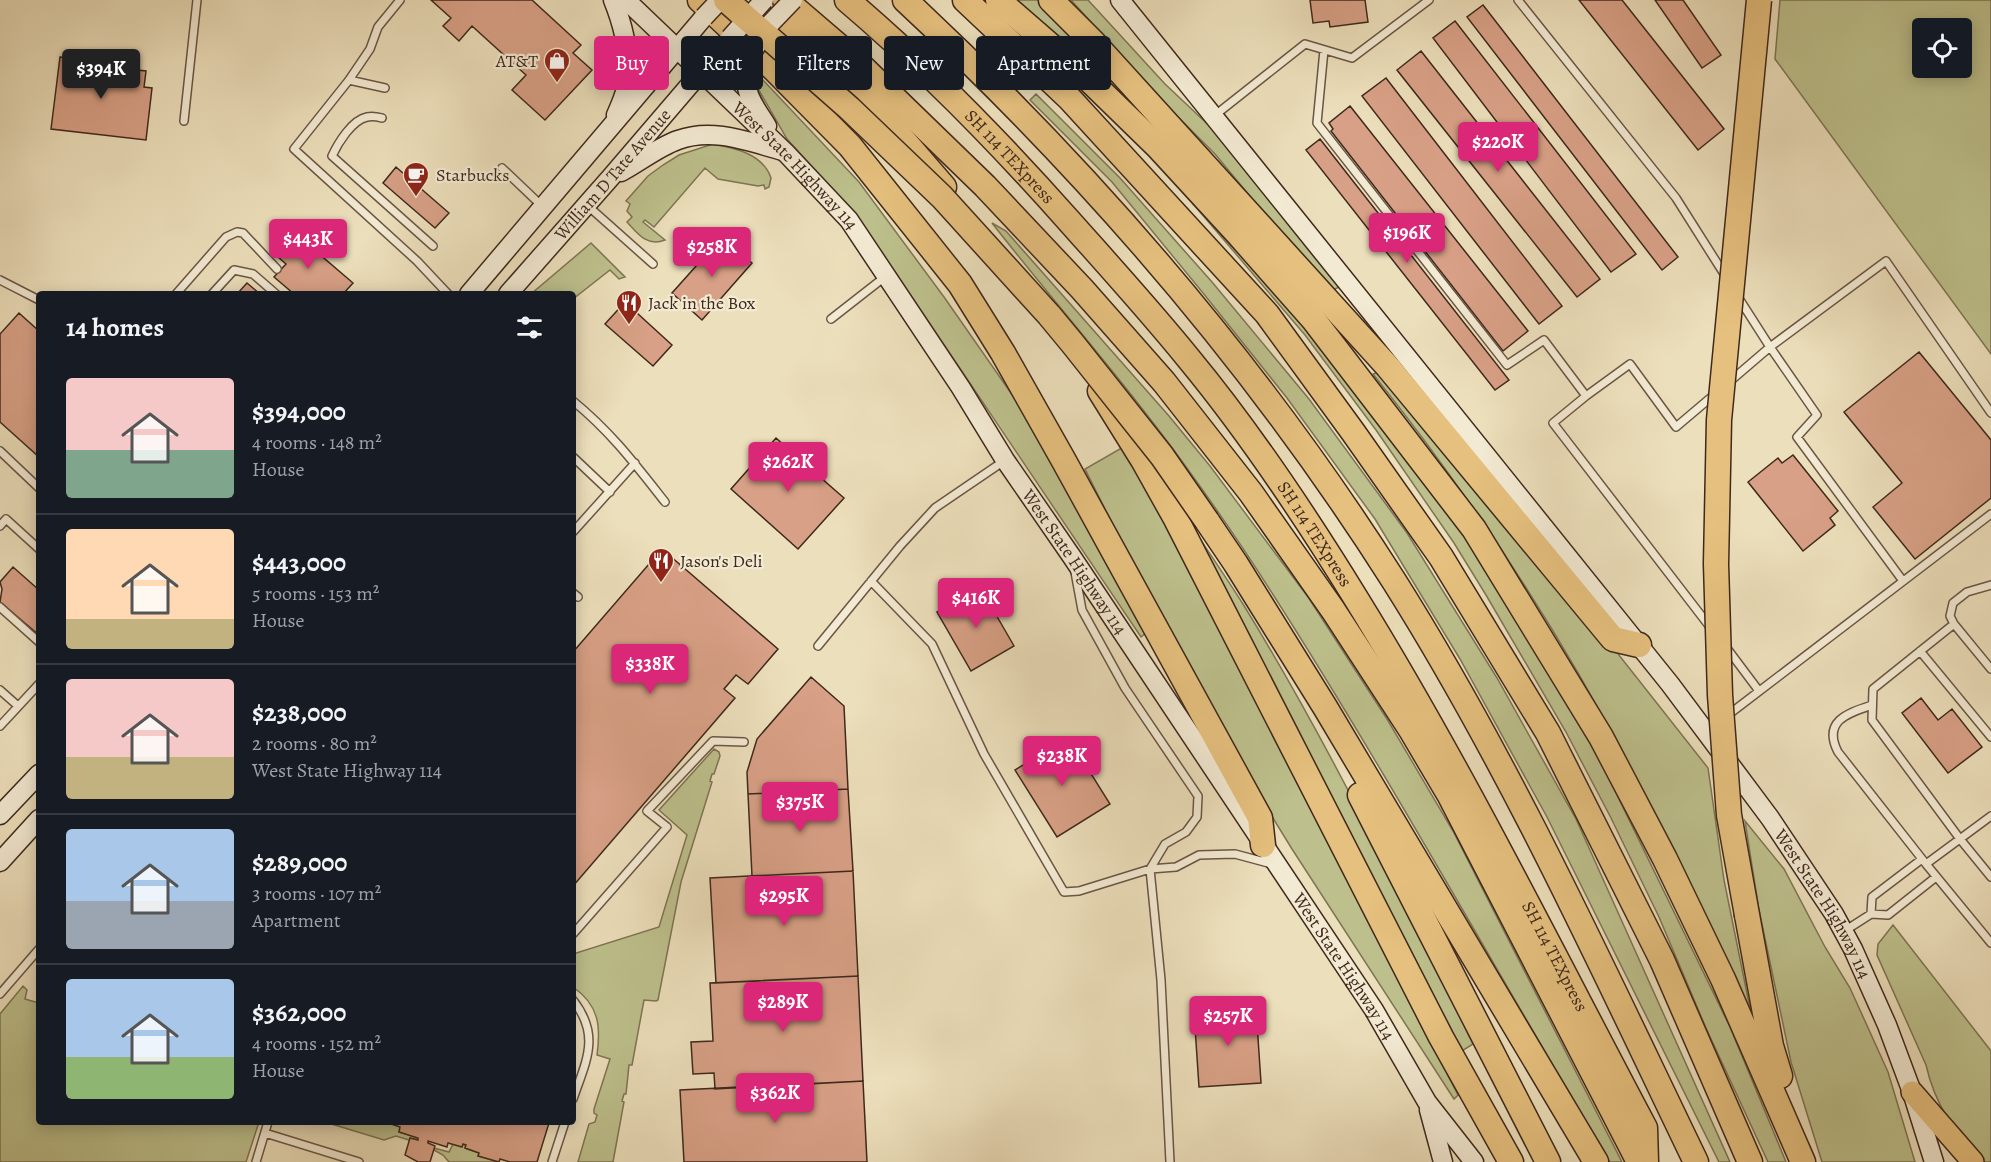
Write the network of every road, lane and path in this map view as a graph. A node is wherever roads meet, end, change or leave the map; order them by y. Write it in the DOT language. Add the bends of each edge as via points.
graph roads {
  1 [pos="197,0"];
  2 [pos="400,0"];
  3 [pos="614,0"];
  4 [pos="626,0"];
  5 [pos="720,0"];
  6 [pos="726,0"];
  7 [pos="764,0"];
  8 [pos="771,0"];
  9 [pos="785,0"];
  10 [pos="792,0"];
  11 [pos="847,0"];
  12 [pos="905,0"];
  13 [pos="965,0"];
  14 [pos="998,0"];
  15 [pos="1051,0"];
  16 [pos="1120,0"];
  17 [pos="1429,0"];
  18 [pos="1518,0"];
  19 [pos="1759,0"];
  20 [pos="702,9"];
  21 [pos="732,36"];
  22 [pos="677,47"];
  23 [pos="1324,50"];
  24 [pos="681,51"];
  25 [pos="349,80"];
  26 [pos="385,88"];
  27 [pos="685,90"];
  28 [pos="720,90"];
  29 [pos="1214,116"];
  30 [pos="382,118"];
  31 [pos="184,121"];
  32 [pos="613,125"];
  33 [pos="784,152"];
  34 [pos="502,168"];
  35 [pos="611,177"];
  36 [pos="587,205"];
  37 [pos="544,208"];
  38 [pos="433,246"];
  39 [pos="653,264"];
  40 [pos="277,269"];
  41 [pos="886,276"];
  42 [pos="0,280"];
  43 [pos="179,291"];
  44 [pos="215,291"];
  45 [pos="273,291"];
  46 [pos="445,291"];
  47 [pos="472,291"];
  48 [pos="511,291"];
  49 [pos="36,298"];
  50 [pos="831,319"];
  51 [pos="1770,347"];
  52 [pos="1586,396"];
  53 [pos="576,403"];
  54 [pos="1991,413"];
  55 [pos="0,451"];
  56 [pos="1005,460"];
  57 [pos="576,461"];
  58 [pos="635,463"];
  59 [pos="36,485"];
  60 [pos="610,492"];
  61 [pos="665,502"];
  62 [pos="1991,514"];
  63 [pos="0,526"];
  64 [pos="576,529"];
  65 [pos="36,546"];
  66 [pos="1072,556"];
  67 [pos="871,581"];
  68 [pos="1903,581"];
  69 [pos="1991,585"];
  70 [pos="0,607"];
  71 [pos="1954,624"];
  72 [pos="36,639"];
  73 [pos="1639,645"];
  74 [pos="818,646"];
  75 [pos="1920,651"];
  76 [pos="1991,669"];
  77 [pos="36,687"];
  78 [pos="0,690"];
  79 [pos="1759,691"];
  80 [pos="1872,705"];
  81 [pos="18,706"];
  82 [pos="0,726"];
  83 [pos="1707,731"];
  84 [pos="1342,736"];
  85 [pos="1991,737"];
  86 [pos="744,742"];
  87 [pos="36,777"];
  88 [pos="1,811"];
  89 [pos="1991,816"];
  90 [pos="36,822"];
  91 [pos="1960,839"];
  92 [pos="1263,845"];
  93 [pos="1924,861"];
  94 [pos="0,862"];
  95 [pos="1277,865"];
  96 [pos="1150,869"];
  97 [pos="1936,877"];
  98 [pos="1991,877"];
  99 [pos="1871,914"];
  100 [pos="576,931"];
  101 [pos="1844,932"];
  102 [pos="1991,943"];
  103 [pos="36,952"];
  104 [pos="0,994"];
  105 [pos="576,1004"];
  106 [pos="576,1090"];
  107 [pos="1912,1092"];
  108 [pos="1427,1102"];
  109 [pos="267,1125"];
  110 [pos="564,1125"];
  111 [pos="265,1133"];
  112 [pos="256,1162"];
  113 [pos="359,1162"];
  114 [pos="552,1162"];
  115 [pos="1170,1162"];
  116 [pos="1443,1162"];
  117 [pos="1474,1162"];
  118 [pos="1511,1162"];
  119 [pos="1548,1162"];
  120 [pos="1596,1162"];
  121 [pos="1639,1162"];
  122 [pos="1646,1162"];
  123 [pos="1696,1162"];
  124 [pos="1750,1162"];
  125 [pos="1804,1162"];
  126 [pos="1934,1162"];
  127 [pos="1973,1162"];
  1 -- 31 [label="lane"];
  2 -- 25 [label="lane" via="378,27 370,49"];
  3 -- 32 [label="main road" via="628,64 626,89"];
  4 -- 22 [label="main road, West State Highway 114"];
  5 -- 20 [label="main road, William D Tate Avenue, bridge"];
  6 -- 84 [label="highway, bridge" via="849,108 949,205 1073,344 1162,456 1207,521"];
  7 -- 21 [label="main road, William D Tate Avenue, bridge"];
  8 -- 118 [label="highway" via="785,19 881,114 953,197 1007,261 1094,382 1176,519 1441,1037"];
  9 -- 121 [label="highway" via="855,60 985,186 1164,382 1251,494 1333,610 1450,796"];
  10 -- 33 [label="main road, bridge" via="768,26 752,53 745,80 750,100"];
  11 -- 122 [label="highway, SH 114 TEXpress" via="921,65 1011,156 1191,361 1276,475 1357,599 1466,788 1645,1128"];
  12 -- 123 [label="highway, SH 114 TEXpress" via="1037,129 1150,255 1222,342 1322,475 1408,604 1503,770"];
  13 -- 124 [label="highway" via="1069,98 1267,314 1441,557 1548,733 1662,960"];
  14 -- 125 [label="highway" via="1082,73 1158,147 1238,234 1313,319 1474,529 1601,737 1660,850 1723,979"];
  15 -- 73 [label="highway" via="1388,367 1613,639"];
  16 -- 29 [label="main road, West State Highway 114"];
  17 -- 23 [label="lane" via="1352,58"];
  18 -- 51 [label="lane" via="1676,198"];
  19 -- 125 [label="highway, bridge" via="1719,420 1716,564 1720,695 1730,815 1747,915 1771,1046"];
  20 -- 22 [label="main road, William D Tate Avenue"];
  20 -- 92 [label="highway" via="776,71 850,146 960,284 1053,441 1260,818"];
  22 -- 24 [label="main road, West State Highway 114"];
  22 -- 32 [label="main road, William D Tate Avenue"];
  23 -- 29 [label="lane" via="1305,44"];
  23 -- 52 [label="lane" via="1317,123 1507,365 1544,340"];
  25 -- 26 [label="lane"];
  25 -- 46 [label="lane" via="294,149"];
  27 -- 35 [label="main road, William D Tate Avenue"];
  28 -- 33 [label="main road, West State Highway 114"];
  29 -- 73 [label="main road, West State Highway 114"];
  30 -- 38 [label="lane" via="368,116 358,121 332,156"];
  32 -- 37 [label="main road, William D Tate Avenue"];
  33 -- 35 [label="main road" via="719,135 698,134 677,140"];
  33 -- 41 [label="main road, West State Highway 114" via="849,220"];
  34 -- 37 [label="lane"];
  35 -- 36 [label="main road, William D Tate Avenue"];
  36 -- 39 [label="lane"];
  36 -- 48 [label="main road, William D Tate Avenue"];
  37 -- 47 [label="main road, William D Tate Avenue"];
  40 -- 43 [label="lane" via="243,233 237,232 226,237"];
  41 -- 50 [label="lane"];
  41 -- 56 [label="main road, West State Highway 114"];
  42 -- 49 [label="lane"];
  44 -- 45 [label="lane" via="234,270 254,274"];
  51 -- 52 [label="lane" via="1676,427 1630,364"];
  51 -- 54 [label="lane" via="1886,261"];
  51 -- 68 [label="lane" via="1817,415 1797,437"];
  52 -- 79 [label="lane" via="1553,423"];
  53 -- 58 [label="lane" via="599,422"];
  55 -- 59 [label="lane"];
  56 -- 66 [label="main road, West State Highway 114"];
  56 -- 67 [label="lane" via="935,508"];
  57 -- 60 [label="lane"];
  58 -- 60 [label="lane"];
  58 -- 61 [label="lane"];
  60 -- 64 [label="lane"];
  62 -- 68 [label="lane"];
  63 -- 65 [label="lane" via="6,519"];
  66 -- 92 [label="main road, West State Highway 114"];
  66 -- 96 [label="lane" via="1082,610 1125,687 1198,796 1197,817 1186,832 1165,844"];
  67 -- 74 [label="lane"];
  67 -- 96 [label="lane" via="932,644 984,754 1064,892"];
  68 -- 79 [label="lane"];
  69 -- 71 [label="lane" via="1967,592 1953,603 1950,616"];
  70 -- 72 [label="lane"];
  71 -- 75 [label="lane"];
  71 -- 76 [label="lane"];
  73 -- 83 [label="main road, West State Highway 114"];
  75 -- 80 [label="lane" via="1873,689"];
  75 -- 85 [label="lane"];
  77 -- 81 [label="lane"];
  78 -- 81 [label="lane"];
  79 -- 83 [label="lane"];
  80 -- 91 [label="lane" via="1872,720"];
  80 -- 93 [label="lane" via="1849,713 1836,723 1834,744"];
  81 -- 82 [label="lane"];
  83 -- 101 [label="main road, West State Highway 114" via="1770,818"];
  84 -- 119 [label="highway" via="1346,768"];
  84 -- 120 [label="highway"];
  86 -- 100 [label="lane" via="713,741 647,811 667,827"];
  87 -- 88 [label="main road"];
  89 -- 91 [label="lane"];
  90 -- 94 [label="main road"];
  91 -- 93 [label="lane"];
  91 -- 98 [label="lane"];
  92 -- 95 [label="main road, West State Highway 114"];
  93 -- 97 [label="lane"];
  93 -- 99 [label="lane" via="1872,897"];
  95 -- 96 [label="lane" via="1235,854 1199,855 1176,867"];
  95 -- 108 [label="main road, West State Highway 114" via="1374,1010"];
  96 -- 115 [label="lane" via="1161,980"];
  97 -- 99 [label="lane" via="1888,915"];
  97 -- 102 [label="lane"];
  99 -- 101 [label="lane"];
  101 -- 107 [label="main road, West State Highway 114" via="1887,1025"];
  103 -- 104 [label="lane"];
  105 -- 106 [label="lane" via="588,1025 590,1039"];
  107 -- 126 [label="main road, West State Highway 114"];
  107 -- 127 [label="main road"];
  108 -- 116 [label="main road"];
  108 -- 117 [label="main road, West State Highway 114"];
  109 -- 111 [label="lane"];
  110 -- 114 [label="lane"];
  111 -- 112 [label="lane"];
  111 -- 113 [label="lane"];
}
